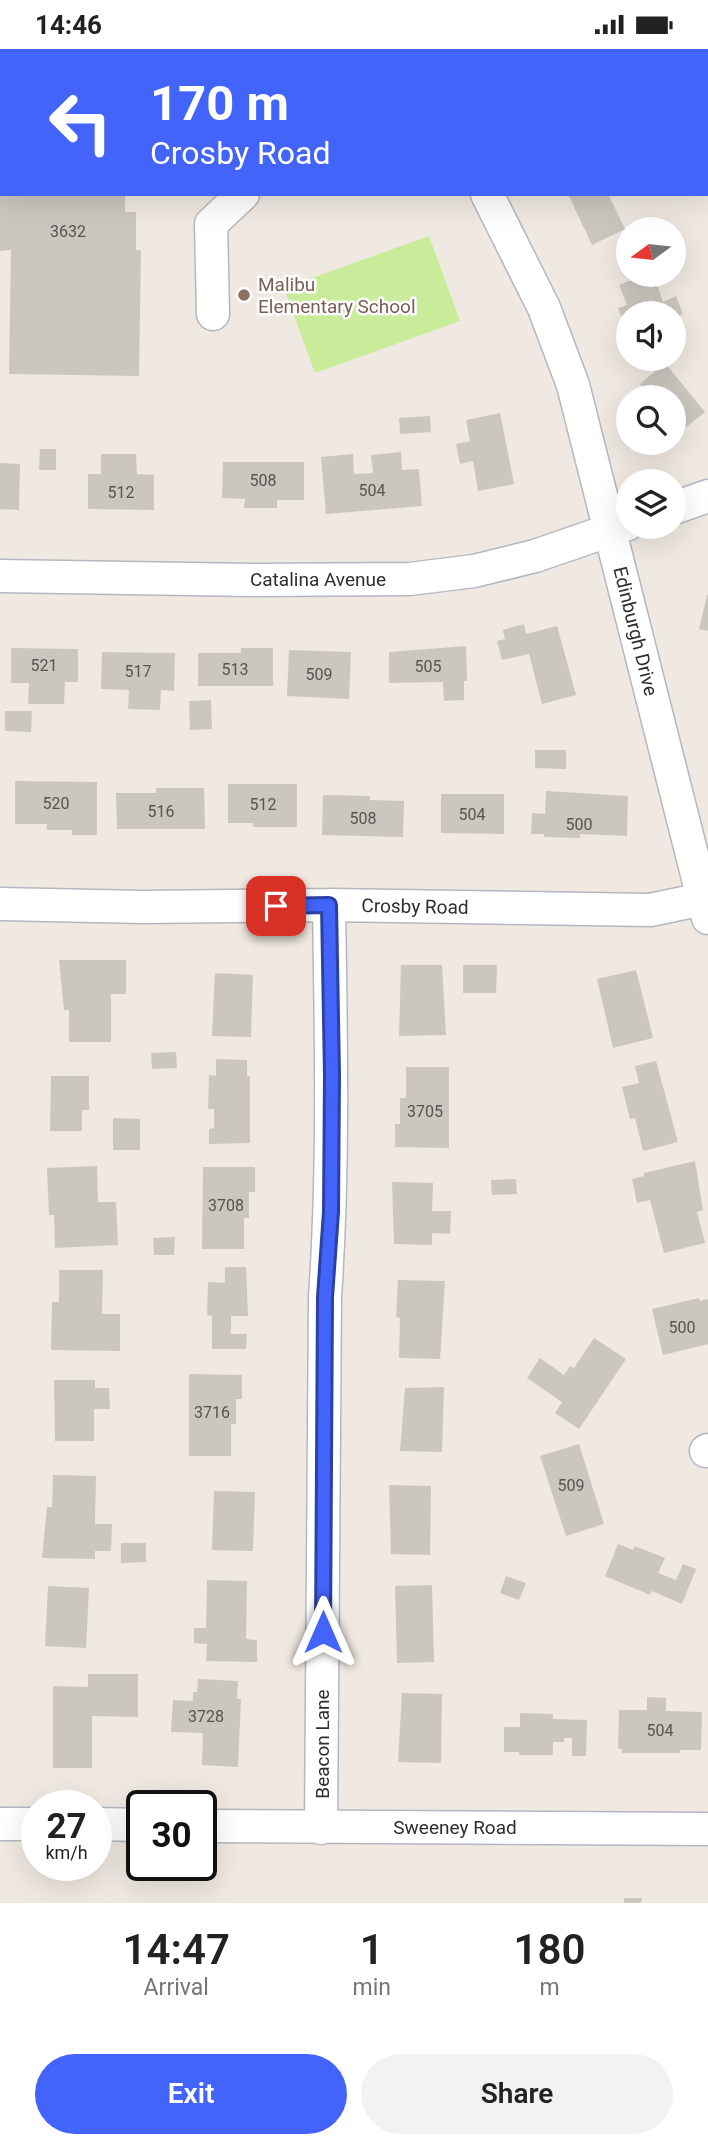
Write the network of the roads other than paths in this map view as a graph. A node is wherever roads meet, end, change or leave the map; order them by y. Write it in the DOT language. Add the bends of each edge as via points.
graph roads {
  1 [pos="241,196"];
  2 [pos="488,196"];
  3 [pos="213,314"];
  4 [pos="708,496"];
  5 [pos="686,504"];
  6 [pos="616,515"];
  7 [pos="616,528"];
  8 [pos="623,539"];
  9 [pos="0,576"];
  10 [pos="0,904"];
  11 [pos="329,905"];
  12 [pos="706,908"];
  13 [pos="0,1824"];
  14 [pos="21,1824"];
  15 [pos="217,1826"];
  16 [pos="321,1828"];
  17 [pos="708,1829"];
  1 -- 3 [label="street" via="211,224"];
  2 -- 6 [label="street, Edinburgh Drive" via="544,308"];
  4 -- 5 [label="street"];
  7 -- 9 [label="street, Catalina Avenue" via="474,571 410,579"];
  8 -- 12 [label="street, Edinburgh Drive"];
  10 -- 11 [label="street, Crosby Road"];
  11 -- 12 [label="street, Crosby Road"];
  11 -- 16 [label="street, Beacon Lane" via="332,1116 325,1297"];
  13 -- 14 [label="street"];
  15 -- 16 [label="street, Sweeney Road"];
  16 -- 17 [label="street, Sweeney Road"];
}
